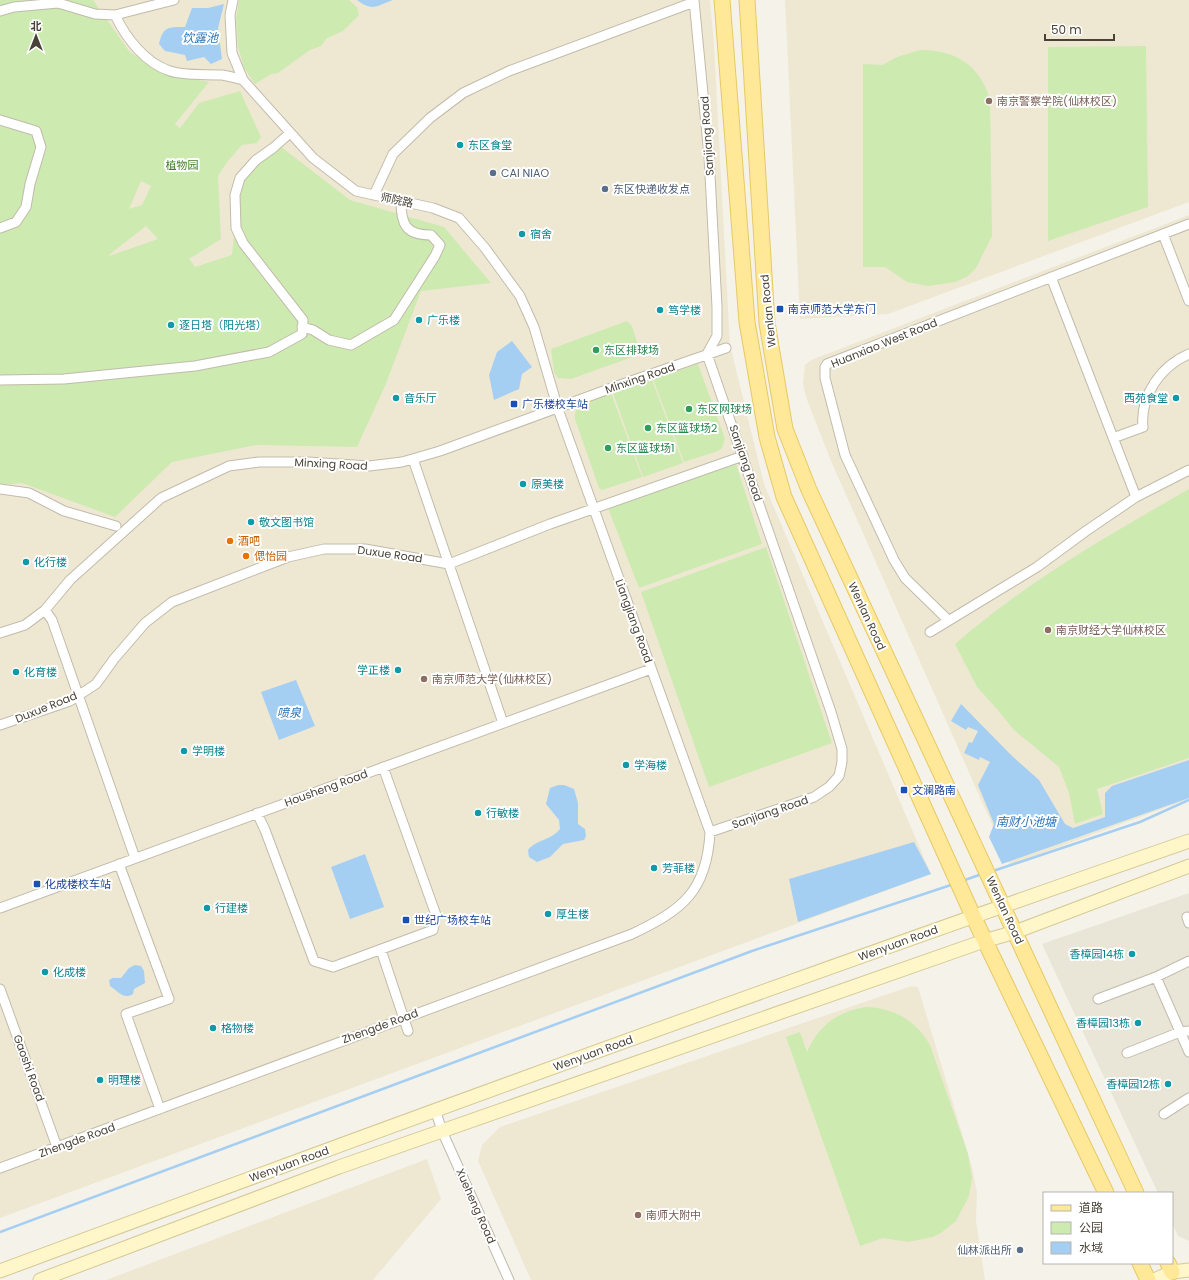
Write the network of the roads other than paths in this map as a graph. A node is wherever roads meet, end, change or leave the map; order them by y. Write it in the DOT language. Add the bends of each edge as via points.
graph roads {
  1 [pos="174,0"];
  2 [pos="233,0"];
  3 [pos="722,0"];
  4 [pos="747,0"];
  5 [pos="694,1"];
  6 [pos="0,10"];
  7 [pos="116,15"];
  8 [pos="242,80"];
  9 [pos="0,120"];
  10 [pos="290,133"];
  11 [pos="374,195"];
  12 [pos="401,201"];
  13 [pos="1189,224"];
  14 [pos="0,228"];
  15 [pos="1163,234"];
  16 [pos="1051,277"];
  17 [pos="1189,301"];
  18 [pos="302,328"];
  19 [pos="726,348"];
  20 [pos="707,354"];
  21 [pos="1189,354"];
  22 [pos="0,380"];
  23 [pos="558,409"];
  24 [pos="1114,438"];
  25 [pos="743,456"];
  26 [pos="413,458"];
  27 [pos="1189,470"];
  28 [pos="0,489"];
  29 [pos="1136,497"];
  30 [pos="593,508"];
  31 [pos="116,526"];
  32 [pos="449,564"];
  33 [pos="45,610"];
  34 [pos="948,620"];
  35 [pos="930,632"];
  36 [pos="0,633"];
  37 [pos="652,669"];
  38 [pos="78,695"];
  39 [pos="503,723"];
  40 [pos="0,725"];
  41 [pos="383,767"];
  42 [pos="257,813"];
  43 [pos="710,832"];
  44 [pos="1189,841"];
  45 [pos="135,858"];
  46 [pos="119,864"];
  47 [pos="1189,866"];
  48 [pos="1002,905"];
  49 [pos="0,908"];
  50 [pos="973,916"];
  51 [pos="1015,932"];
  52 [pos="984,941"];
  53 [pos="381,950"];
  54 [pos="1189,961"];
  55 [pos="1156,976"];
  56 [pos="0,989"];
  57 [pos="1098,999"];
  58 [pos="404,1018"];
  59 [pos="408,1031"];
  60 [pos="1184,1031"];
  61 [pos="1189,1052"];
  62 [pos="1127,1053"];
  63 [pos="1189,1098"];
  64 [pos="160,1109"];
  65 [pos="435,1109"];
  66 [pos="1164,1114"];
  67 [pos="442,1131"];
  68 [pos="57,1147"];
  69 [pos="0,1168"];
  70 [pos="1106,1192"];
  71 [pos="1136,1192"];
  72 [pos="1140,1264"];
  73 [pos="1189,1270"];
  74 [pos="0,1271"];
  75 [pos="1172,1272"];
  76 [pos="40,1280"];
  77 [pos="509,1280"];
  78 [pos="1148,1280"];
  79 [pos="1154,1280"];
  1 -- 7 [label="street"];
  2 -- 8 [label="street, 师院路" via="230,15 232,52"];
  3 -- 50 [label="main road, Wenlan Road" via="748,322 767,437 784,497"];
  4 -- 48 [label="main road, Wenlan Road" via="767,323 785,430 808,490"];
  5 -- 11 [label="street, Sanjiang Road" via="509,71 463,93 430,118 393,154"];
  5 -- 20 [label="street, Sanjiang Road" via="709,156 717,307 717,336"];
  6 -- 7 [label="street" via="58,3 95,14"];
  7 -- 8 [label="street" via="121,27 136,47 152,61 170,71 224,75"];
  8 -- 10 [label="street, 师院路"];
  9 -- 14 [label="street" via="36,131 41,147 26,207 16,222"];
  10 -- 11 [label="street, 师院路" via="313,158 356,191"];
  10 -- 18 [label="street" via="256,160 240,178 235,195 236,228 243,243 303,320"];
  11 -- 12 [label="street, 师院路"];
  12 -- 18 [label="street" via="404,225 416,235 431,235 440,245 394,320 351,345 329,340 313,330"];
  12 -- 23 [label="street, 师院路" via="433,208 459,218 486,248 520,296 534,328"];
  13 -- 15 [label="street, Huanxiao West Road"];
  15 -- 16 [label="street, Huanxiao West Road"];
  15 -- 17 [label="street"];
  16 -- 24 [label="street"];
  16 -- 34 [label="street, Huanxiao West Road" via="827,364 825,367 825,378 845,455 894,560 905,578"];
  18 -- 22 [label="street" via="302,334 269,352 195,366 64,379"];
  19 -- 20 [label="street, Minxing Road"];
  20 -- 23 [label="street, Minxing Road"];
  20 -- 25 [label="street, Sanjiang Road"];
  21 -- 24 [label="street" via="1167,367 1152,387 1142,415 1143,427"];
  23 -- 26 [label="street, Minxing Road" via="440,451"];
  23 -- 30 [label="street, Liangjiang Road"];
  24 -- 29 [label="street"];
  25 -- 30 [label="street"];
  25 -- 43 [label="street, Sanjiang Road" via="831,712 842,749 842,762 839,776 814,797"];
  26 -- 32 [label="street"];
  26 -- 33 [label="street, Minxing Road" via="369,466 266,462 229,466 161,498 70,580"];
  27 -- 29 [label="street"];
  28 -- 31 [label="street" via="29,493 64,510"];
  29 -- 34 [label="street" via="1037,567"];
  30 -- 32 [label="street"];
  30 -- 37 [label="street, Liangjiang Road"];
  32 -- 38 [label="street, Duxue Road" via="365,548 324,548 288,557 172,602 145,623 96,684"];
  32 -- 39 [label="street"];
  33 -- 36 [label="street, Minxing Road" via="25,624"];
  33 -- 38 [label="street" via="52,620"];
  34 -- 35 [label="street"];
  37 -- 39 [label="street, Housheng Road"];
  37 -- 43 [label="street, Liangjiang Road"];
  38 -- 40 [label="street, Duxue Road"];
  38 -- 45 [label="street"];
  39 -- 41 [label="street, Housheng Road"];
  41 -- 42 [label="street, Housheng Road"];
  41 -- 53 [label="street" via="436,914 433,930"];
  42 -- 45 [label="street, Housheng Road"];
  42 -- 53 [label="street" via="314,962 334,967"];
  43 -- 58 [label="street, Zhengde Road" via="710,847 703,874 687,899 664,919 632,934"];
  44 -- 48 [label="main road, Wenyuan Road"];
  45 -- 46 [label="street, Housheng Road"];
  46 -- 49 [label="street, Housheng Road"];
  46 -- 64 [label="street" via="169,999 126,1014"];
  47 -- 51 [label="main road, Wenyuan Road"];
  48 -- 50 [label="main road, Wenyuan Road"];
  48 -- 51 [label="main road, Wenlan Road"];
  50 -- 52 [label="main road, Wenlan Road"];
  50 -- 65 [label="main road, Wenyuan Road"];
  51 -- 52 [label="main road, Wenyuan Road"];
  51 -- 71 [label="main road, Wenlan Road"];
  52 -- 67 [label="main road, Wenyuan Road"];
  52 -- 70 [label="main road, Wenlan Road"];
  53 -- 58 [label="street"];
  54 -- 55 [label="street"];
  55 -- 57 [label="street"];
  55 -- 60 [label="street"];
  56 -- 68 [label="street, Gaoshi Road"];
  58 -- 59 [label="street"];
  58 -- 64 [label="street, Zhengde Road"];
  60 -- 61 [label="street"];
  60 -- 62 [label="street"];
  63 -- 66 [label="street"];
  64 -- 68 [label="street, Zhengde Road"];
  65 -- 67 [label="street, Xueheng Road"];
  65 -- 74 [label="main road, Wenyuan Road"];
  67 -- 76 [label="main road, Wenyuan Road" via="339,1166"];
  67 -- 77 [label="street, Xueheng Road"];
  68 -- 69 [label="street, Zhengde Road"];
  72 -- 78 [label="main road"];
  73 -- 75 [label="main road"];
  75 -- 79 [label="main road"];
}
